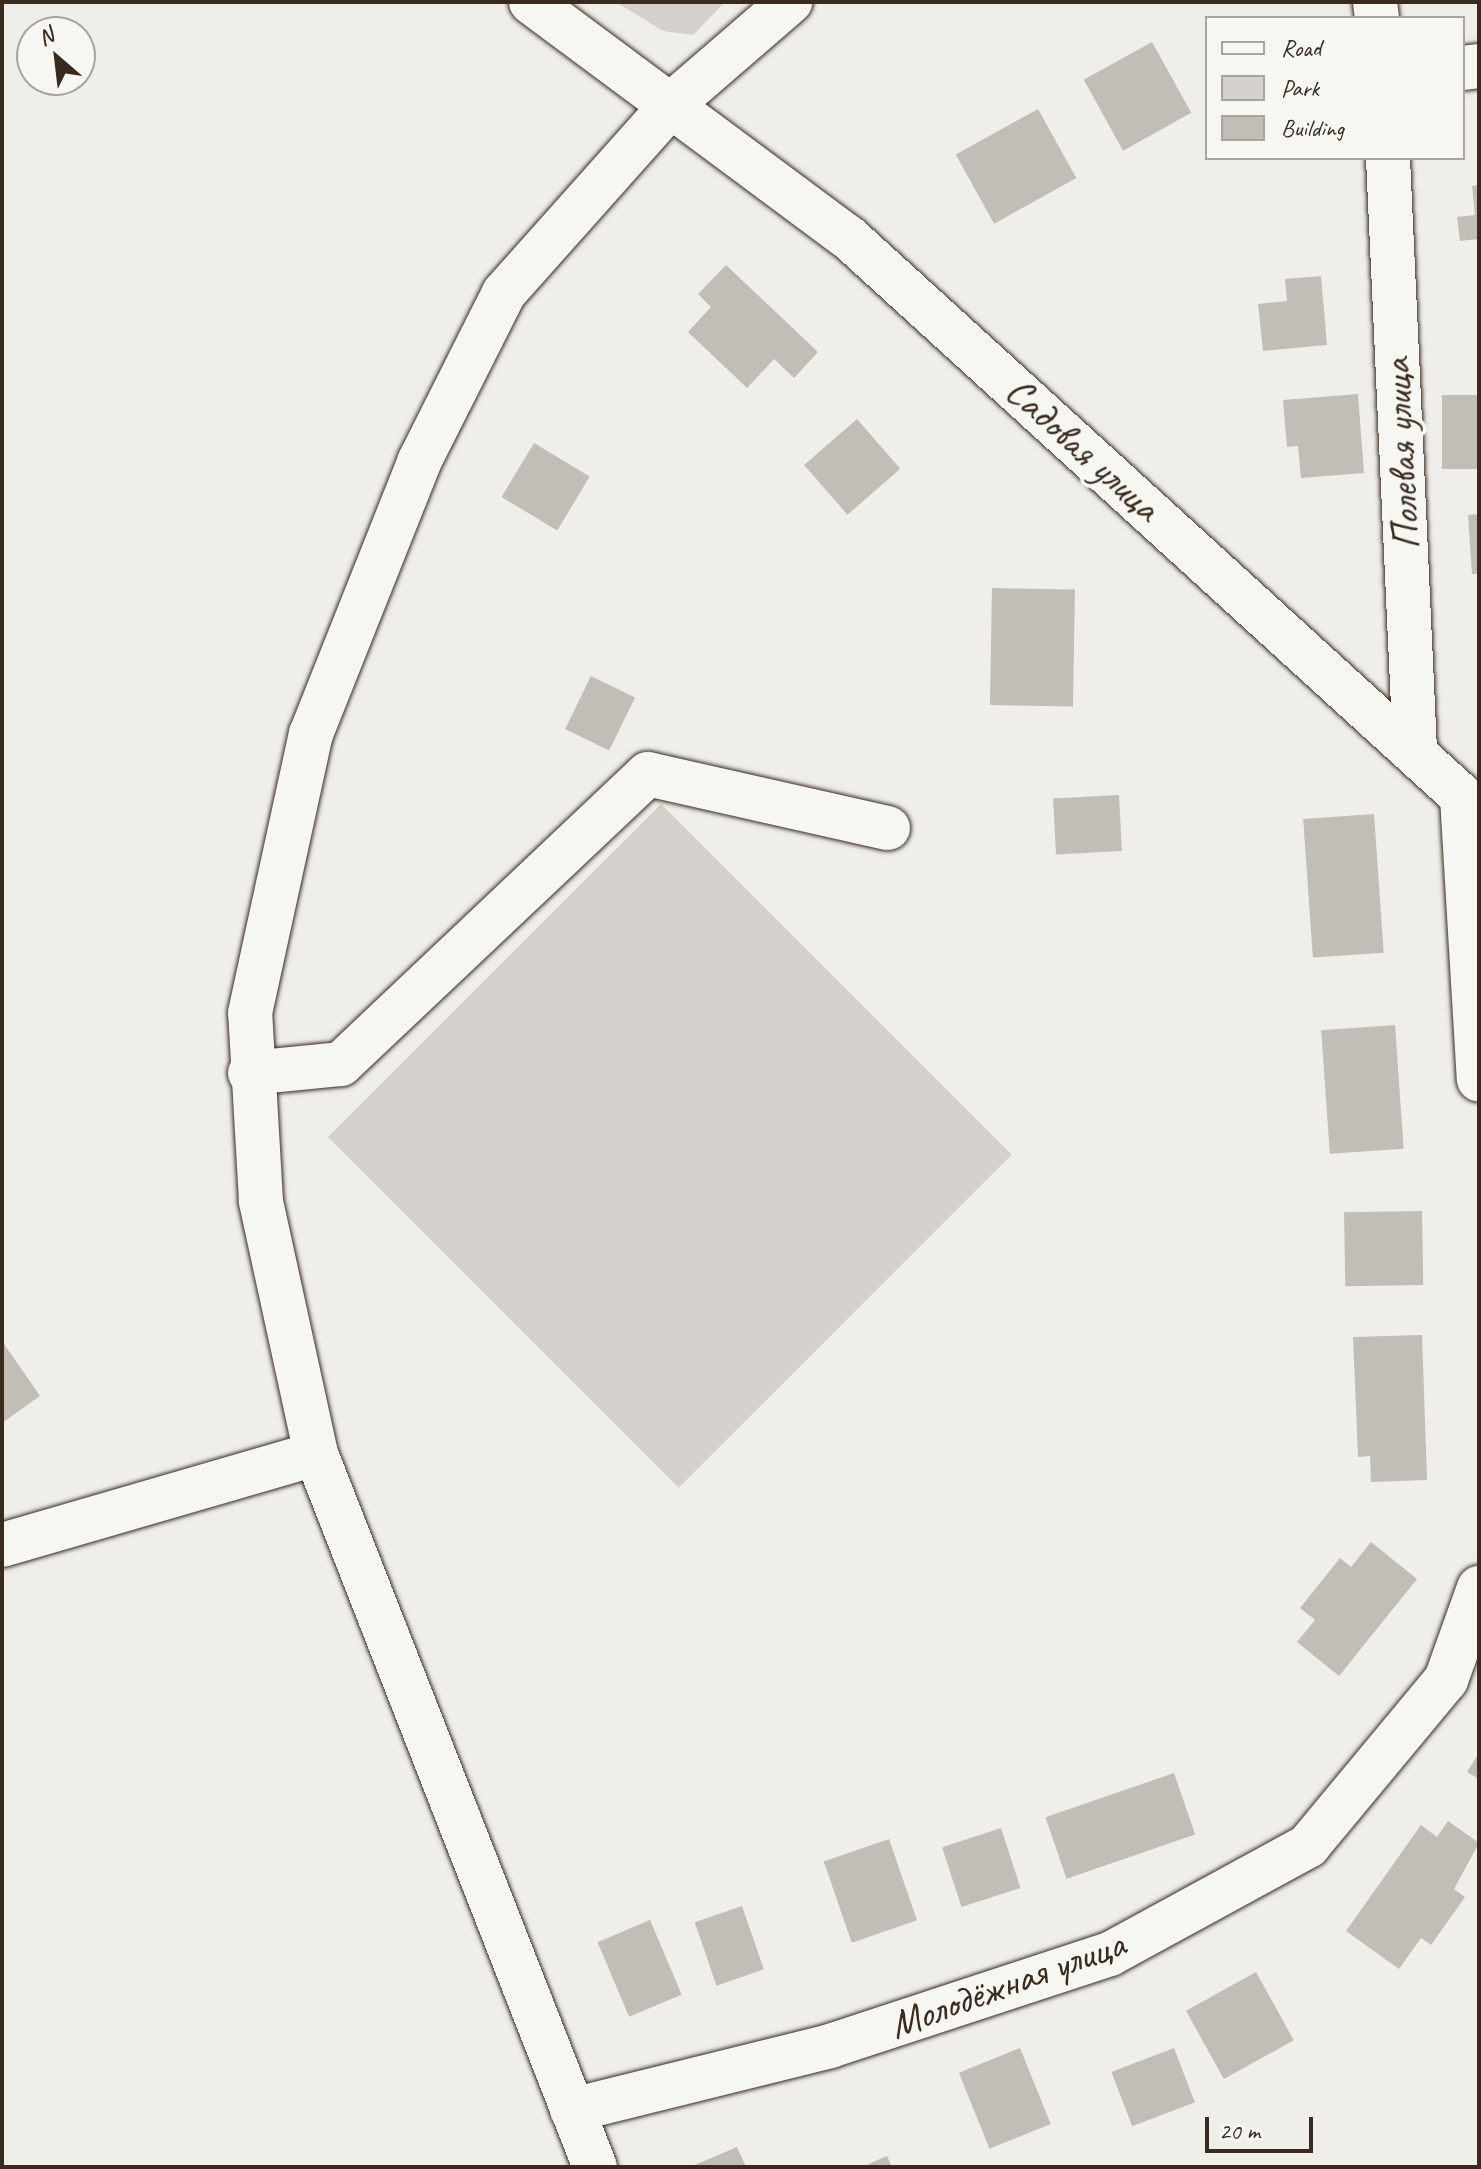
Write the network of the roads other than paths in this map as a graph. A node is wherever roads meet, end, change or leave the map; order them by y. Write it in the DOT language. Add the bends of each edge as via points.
graph roads {
  1 [pos="531,2"];
  2 [pos="790,2"];
  3 [pos="673,103"];
  4 [pos="1388,160"];
  5 [pos="1415,751"];
  6 [pos="1471,804"];
  7 [pos="888,828"];
  8 [pos="250,1073"];
  9 [pos="1479,1079"];
  10 [pos="316,1454"];
  11 [pos="2,1545"];
  12 [pos="1479,1588"];
  13 [pos="572,2110"];
  14 [pos="595,2167"];
  1 -- 3 [label="main road, Садовая улица"];
  2 -- 3 [label="main road"];
  3 -- 5 [label="main road, Садовая улица" via="848,237"];
  3 -- 8 [label="main road" via="504,293 419,462 311,734 250,1013"];
  4 -- 5 [label="main road, Полевая улица"];
  5 -- 6 [label="main road, Садовая улица"];
  6 -- 9 [label="main road"];
  7 -- 8 [label="main road" via="648,774 341,1064"];
  8 -- 10 [label="main road" via="261,1201"];
  10 -- 11 [label="main road"];
  10 -- 13 [label="main road"];
  12 -- 13 [label="main road, Молодёжная улица" via="1446,1680 1308,1846 1110,1954 830,2046"];
  13 -- 14 [label="main road"];
}
